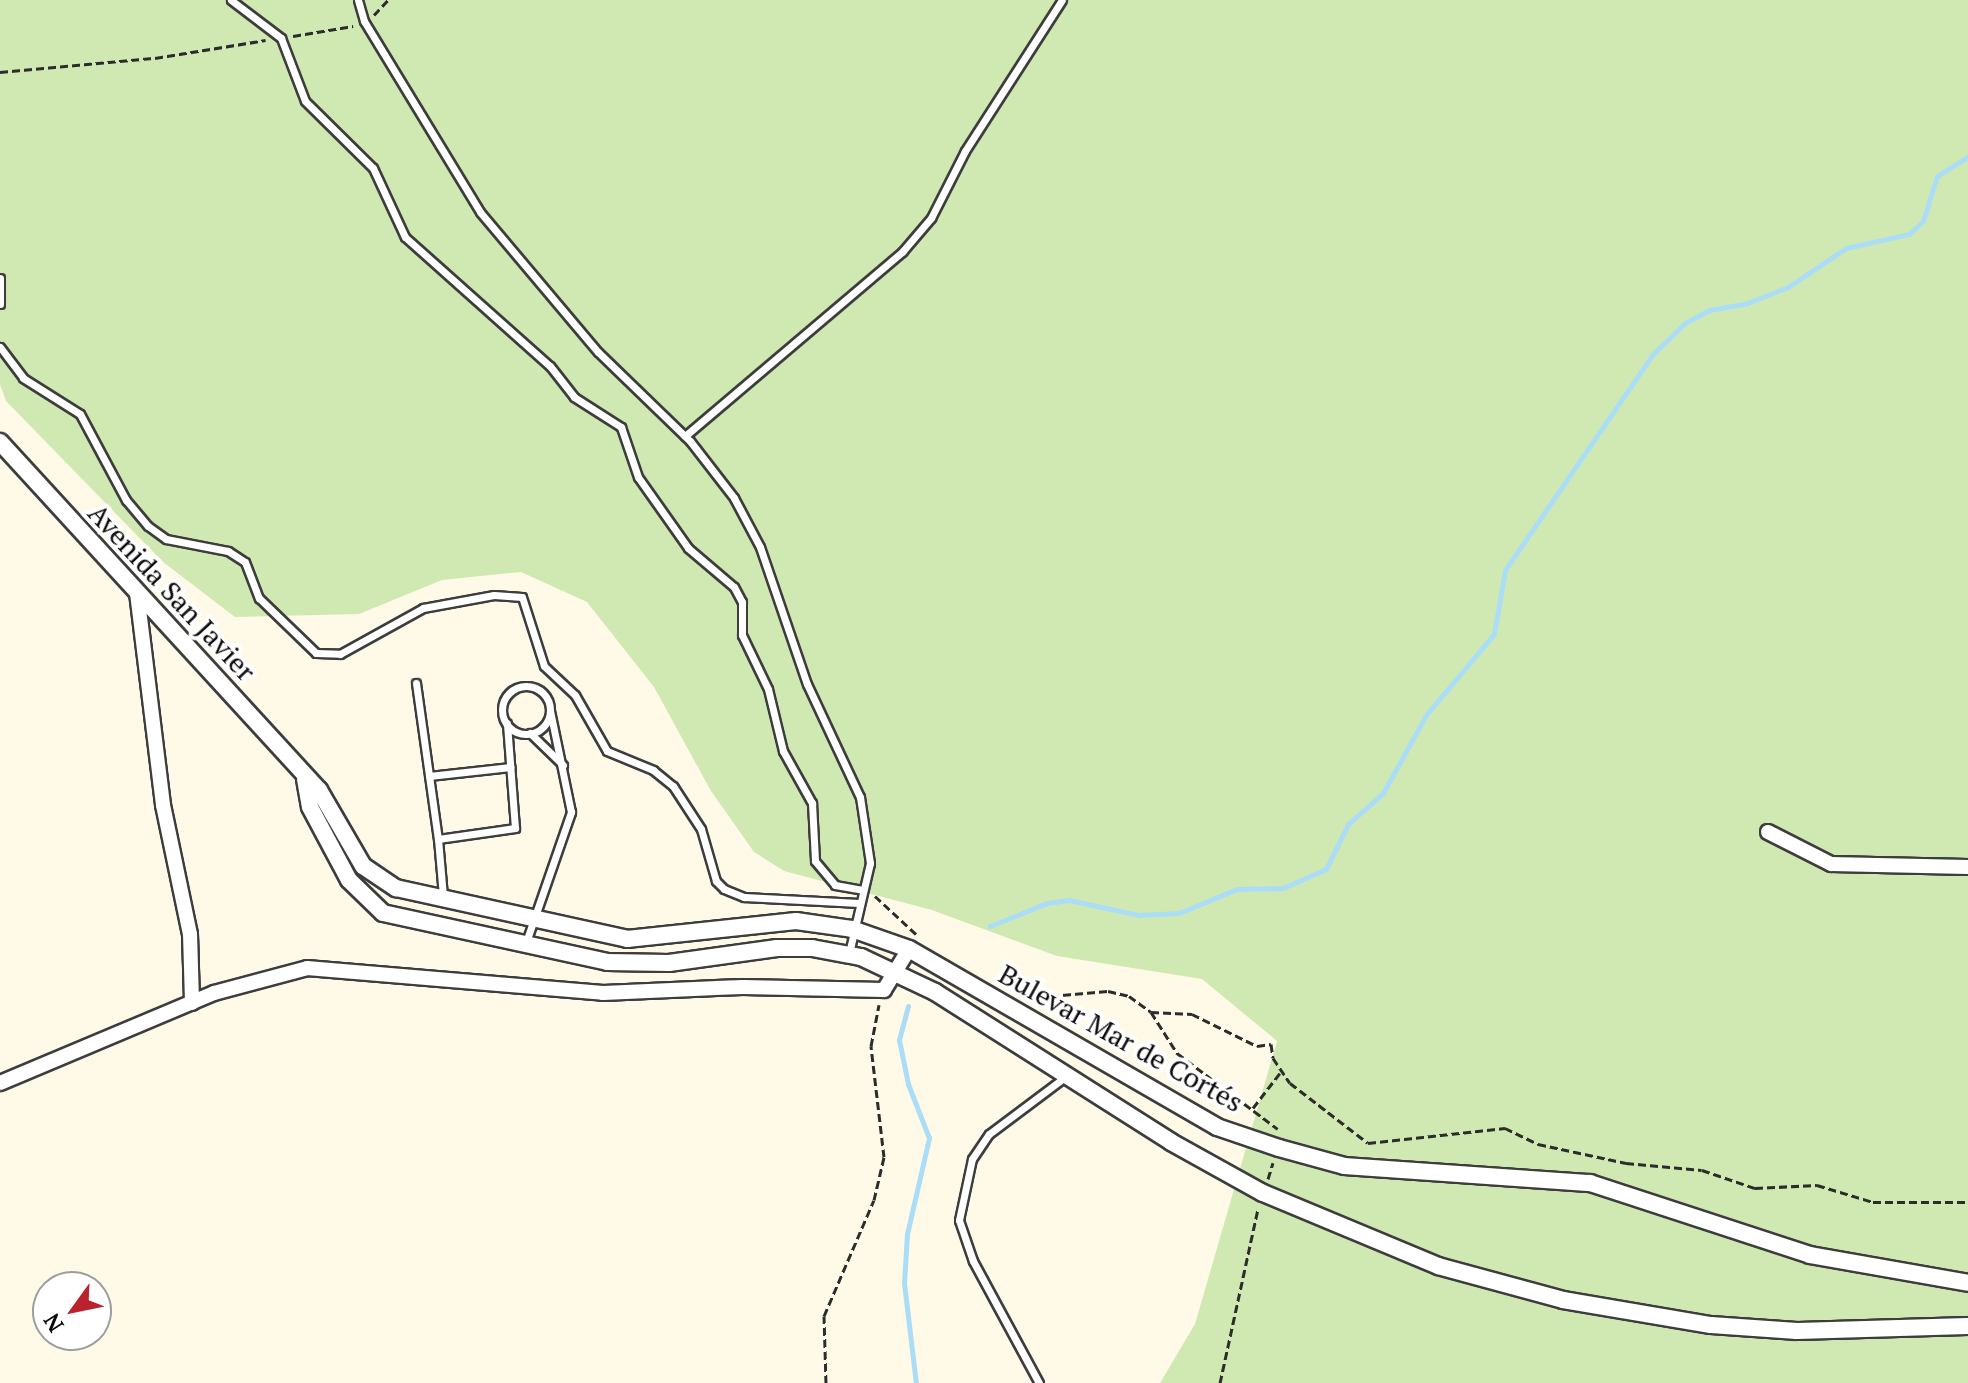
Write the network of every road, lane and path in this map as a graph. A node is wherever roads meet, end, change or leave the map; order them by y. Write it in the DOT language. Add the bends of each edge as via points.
graph roads {
  1 [pos="231,0"];
  2 [pos="358,0"];
  3 [pos="388,0"];
  4 [pos="1062,0"];
  5 [pos="364,21"];
  6 [pos="281,38"];
  7 [pos="0,72"];
  8 [pos="0,278"];
  9 [pos="0,304"];
  10 [pos="0,347"];
  11 [pos="685,436"];
  12 [pos="0,442"];
  13 [pos="137,593"];
  14 [pos="416,683"];
  15 [pos="550,711"];
  16 [pos="507,723"];
  17 [pos="530,733"];
  18 [pos="564,766"];
  19 [pos="511,767"];
  20 [pos="429,776"];
  21 [pos="305,779"];
  22 [pos="1768,832"];
  23 [pos="438,839"];
  24 [pos="1968,867"];
  25 [pos="378,879"];
  26 [pos="863,890"];
  27 [pos="362,897"];
  28 [pos="443,897"];
  29 [pos="859,903"];
  30 [pos="536,919"];
  31 [pos="852,929"];
  32 [pos="525,945"];
  33 [pos="909,949"];
  34 [pos="849,953"];
  35 [pos="895,971"];
  36 [pos="884,990"];
  37 [pos="1016,997"];
  38 [pos="192,1003"];
  39 [pos="1151,1012"];
  40 [pos="1088,1055"];
  41 [pos="1281,1073"];
  42 [pos="1067,1076"];
  43 [pos="0,1083"];
  44 [pos="1253,1108"];
  45 [pos="1279,1148"];
  46 [pos="1263,1193"];
  47 [pos="1968,1202"];
  48 [pos="1968,1283"];
  49 [pos="1968,1326"];
  50 [pos="826,1383"];
  51 [pos="1039,1383"];
  52 [pos="1220,1383"];
  1 -- 6 [label="lane"];
  2 -- 5 [label="lane"];
  3 -- 5 [label="path" via="385,8"];
  4 -- 11 [label="lane" via="965,151 931,218 902,252"];
  5 -- 6 [label="path"];
  5 -- 11 [label="lane" via="480,212 551,301"];
  6 -- 7 [label="path" via="155,58"];
  6 -- 26 [label="lane" via="305,101 373,168 405,237 550,366 574,397 621,427 638,477 688,548 740,594 742,635 768,689 783,751 812,803 815,861 835,885"];
  8 -- 9 [label="lane"];
  10 -- 29 [label="lane" via="23,378 80,414 119,489 148,526 166,539 228,551 245,562 259,598 316,653 340,654 423,608 494,595 522,597 544,666 575,695 607,751 653,770 673,786 701,829 716,881 724,889 744,897"];
  11 -- 26 [label="lane" via="734,498 760,547 807,684 860,797 870,863"];
  12 -- 13 [label="street, Avenida San Javier"];
  13 -- 21 [label="street, Avenida San Javier"];
  13 -- 38 [label="street" via="161,792 190,934"];
  14 -- 20 [label="lane"];
  15 -- 16 [label="lane" via="541,691 520,687 504,702"];
  15 -- 17 [label="lane" via="545,725"];
  15 -- 18 [label="lane"];
  16 -- 17 [label="lane"];
  16 -- 19 [label="lane"];
  17 -- 18 [label="lane"];
  18 -- 30 [label="lane" via="570,790 568,833"];
  19 -- 20 [label="lane"];
  19 -- 23 [label="lane" via="515,828"];
  20 -- 23 [label="lane"];
  21 -- 25 [label="street, Bulevar Mar de Cortés" via="326,799 352,850"];
  21 -- 27 [label="street" via="310,807"];
  22 -- 24 [label="street" via="1831,864"];
  23 -- 28 [label="lane"];
  25 -- 27 [label="street"];
  25 -- 28 [label="street, Bulevar Mar de Cortés"];
  26 -- 29 [label="lane"];
  27 -- 32 [label="street" via="394,917 467,928"];
  28 -- 30 [label="street, Bulevar Mar de Cortés"];
  29 -- 31 [label="lane"];
  30 -- 31 [label="street, Bulevar Mar de Cortés" via="627,939 796,921"];
  30 -- 32 [label="lane"];
  31 -- 33 [label="street, Bulevar Mar de Cortés"];
  31 -- 34 [label="lane"];
  32 -- 34 [label="street" via="607,962 649,964 777,948"];
  33 -- 35 [label="street"];
  33 -- 40 [label="street, Bulevar Mar de Cortés"];
  34 -- 35 [label="street"];
  35 -- 36 [label="street"];
  35 -- 42 [label="street"];
  36 -- 38 [label="street" via="743,987 690,994 603,993 307,968 258,978"];
  36 -- 50 [label="path" via="871,1046 884,1157 874,1200 824,1316"];
  37 -- 39 [label="path" via="1108,991 1129,996"];
  38 -- 43 [label="street"];
  39 -- 41 [label="path" via="1192,1014 1257,1046 1271,1044"];
  39 -- 44 [label="path" via="1177,1053"];
  40 -- 42 [label="street"];
  40 -- 45 [label="street, Bulevar Mar de Cortés" via="1217,1127"];
  41 -- 44 [label="path"];
  41 -- 47 [label="path" via="1368,1143 1505,1128 1538,1144 1626,1163 1702,1170 1755,1188 1817,1185 1873,1202"];
  42 -- 46 [label="street"];
  42 -- 51 [label="lane" via="989,1134 972,1159 959,1220 973,1261"];
  44 -- 45 [label="path" via="1279,1130"];
  45 -- 46 [label="path"];
  45 -- 48 [label="street, Bulevar Mar de Cortés" via="1345,1166 1590,1183 1810,1255"];
  46 -- 49 [label="street" via="1438,1266 1606,1309 1797,1331"];
  46 -- 52 [label="path"];
}
